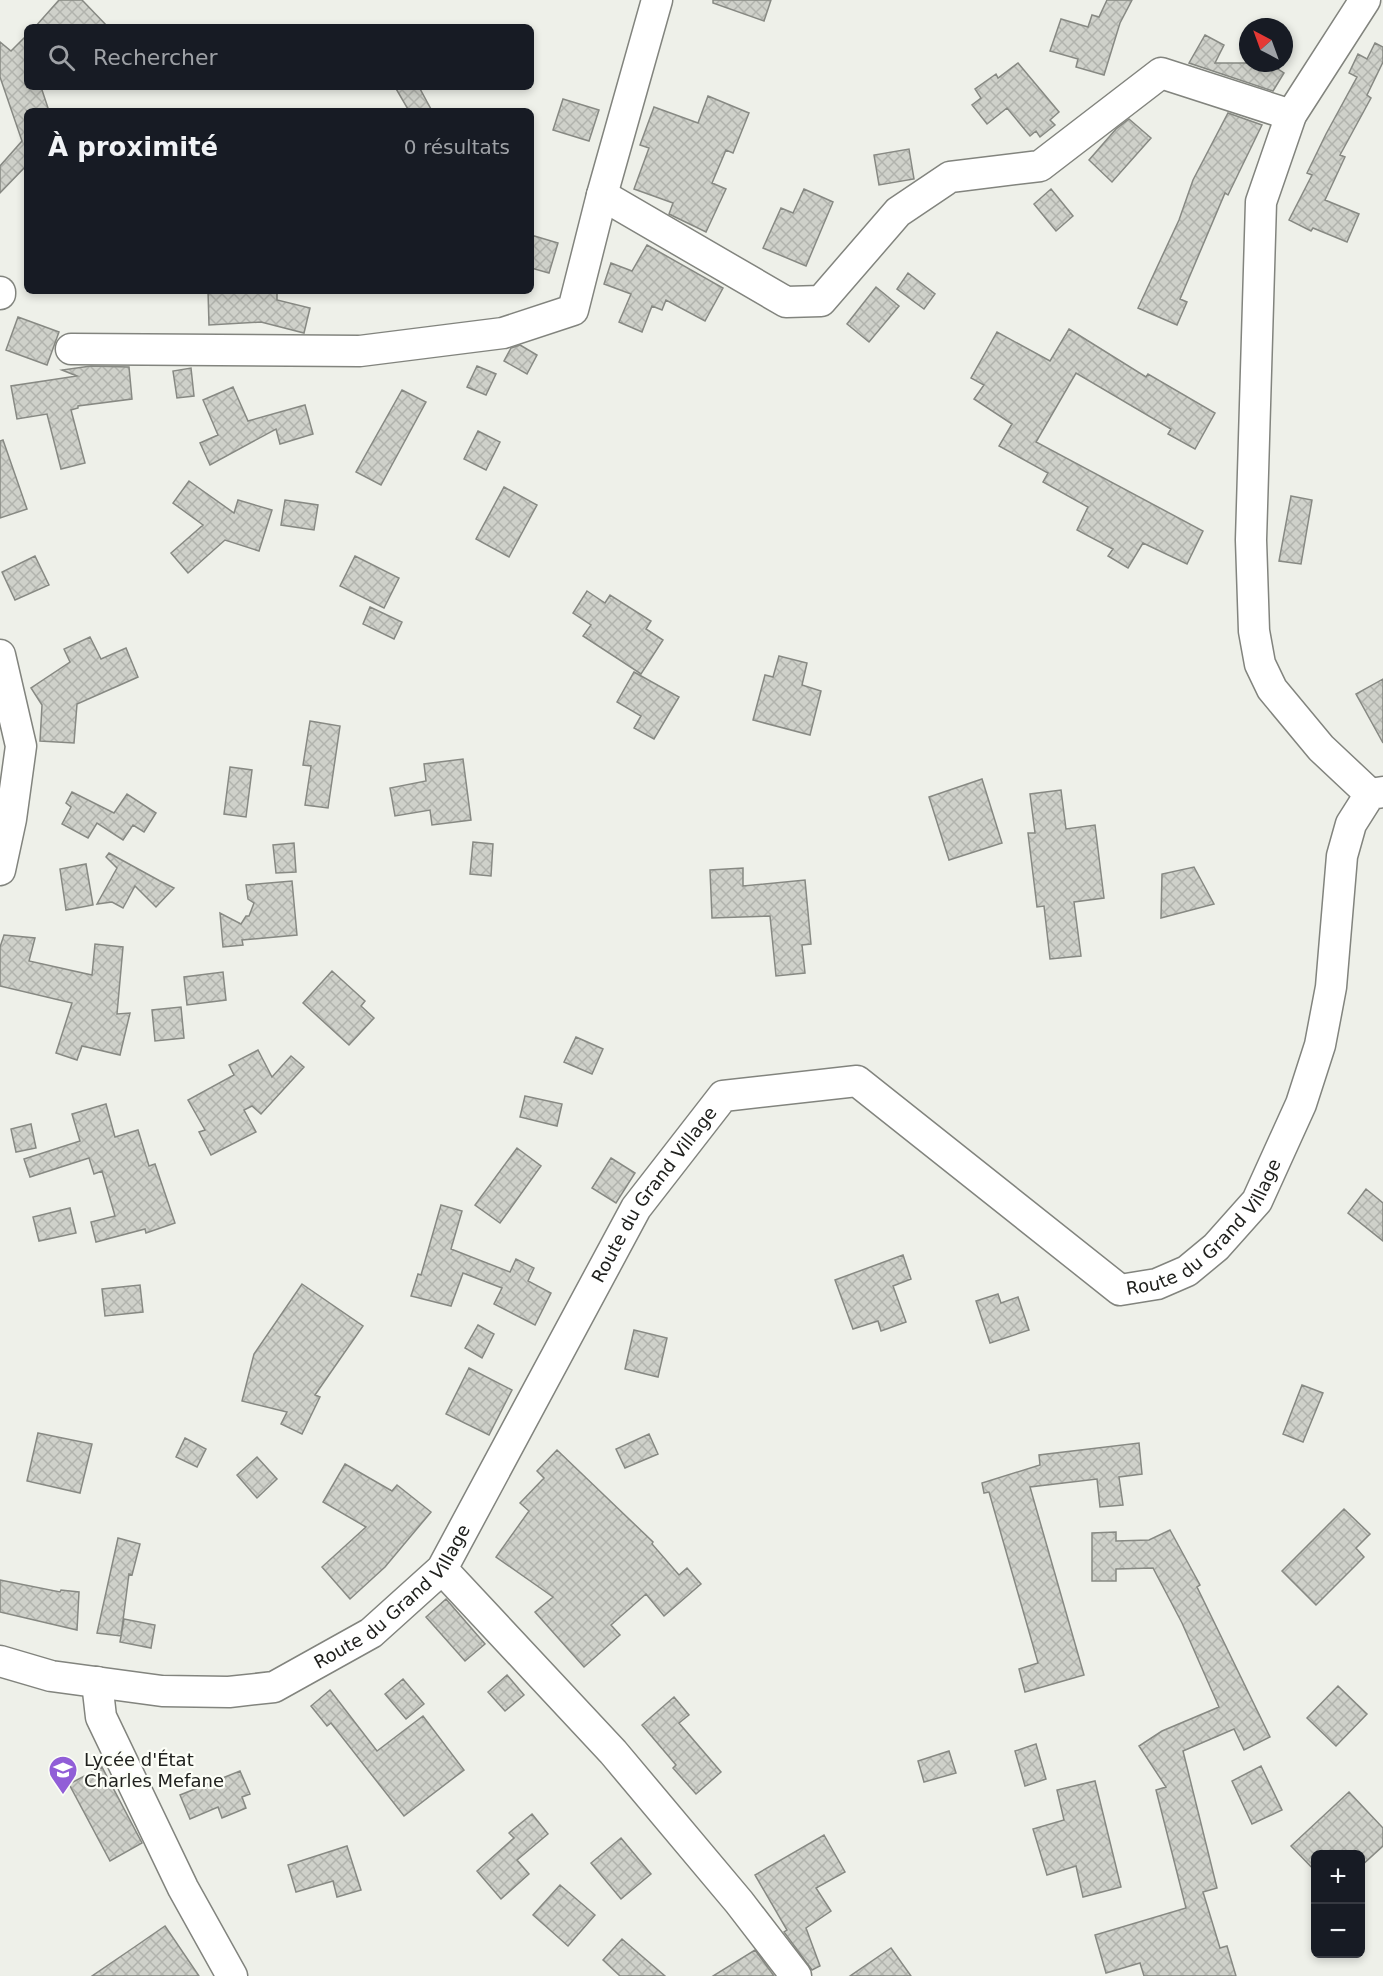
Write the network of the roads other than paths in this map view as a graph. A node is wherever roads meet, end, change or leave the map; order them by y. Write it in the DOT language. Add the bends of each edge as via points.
graph roads {
  1 [pos="657,0"];
  2 [pos="1365,0"];
  3 [pos="1291,115"];
  4 [pos="602,195"];
  5 [pos="71,349"];
  6 [pos="0,655"];
  7 [pos="1376,793"];
  8 [pos="0,870"];
  9 [pos="442,1569"];
  10 [pos="0,1661"];
  11 [pos="97,1682"];
  12 [pos="231,1976"];
  13 [pos="796,1976"];
  1 -- 4 [label="street"];
  2 -- 3 [label="street"];
  3 -- 4 [label="street" via="1161,73 1040,165 951,177 942,182 898,212 821,302 786,302"];
  3 -- 7 [label="street" via="1261,202 1251,540 1254,631 1260,664 1272,689 1321,748"];
  4 -- 5 [label="street" via="573,310 503,333 360,351"];
  6 -- 8 [label="street" via="21,746 12,819"];
  7 -- 9 [label="street, Route du Grand Village" via="1351,824 1342,856 1331,987 1320,1045 1301,1104 1257,1201 1216,1247 1187,1272 1156,1284 1120,1290 857,1082 723,1096 636,1208"];
  9 -- 11 [label="street, Route du Grand Village" via="371,1633 274,1687 229,1692 162,1691"];
  9 -- 13 [label="street" via="613,1752 740,1902"];
  10 -- 11 [label="street, Route du Grand Village" via="51,1676"];
  11 -- 12 [label="street" via="101,1717 183,1888"];
}
